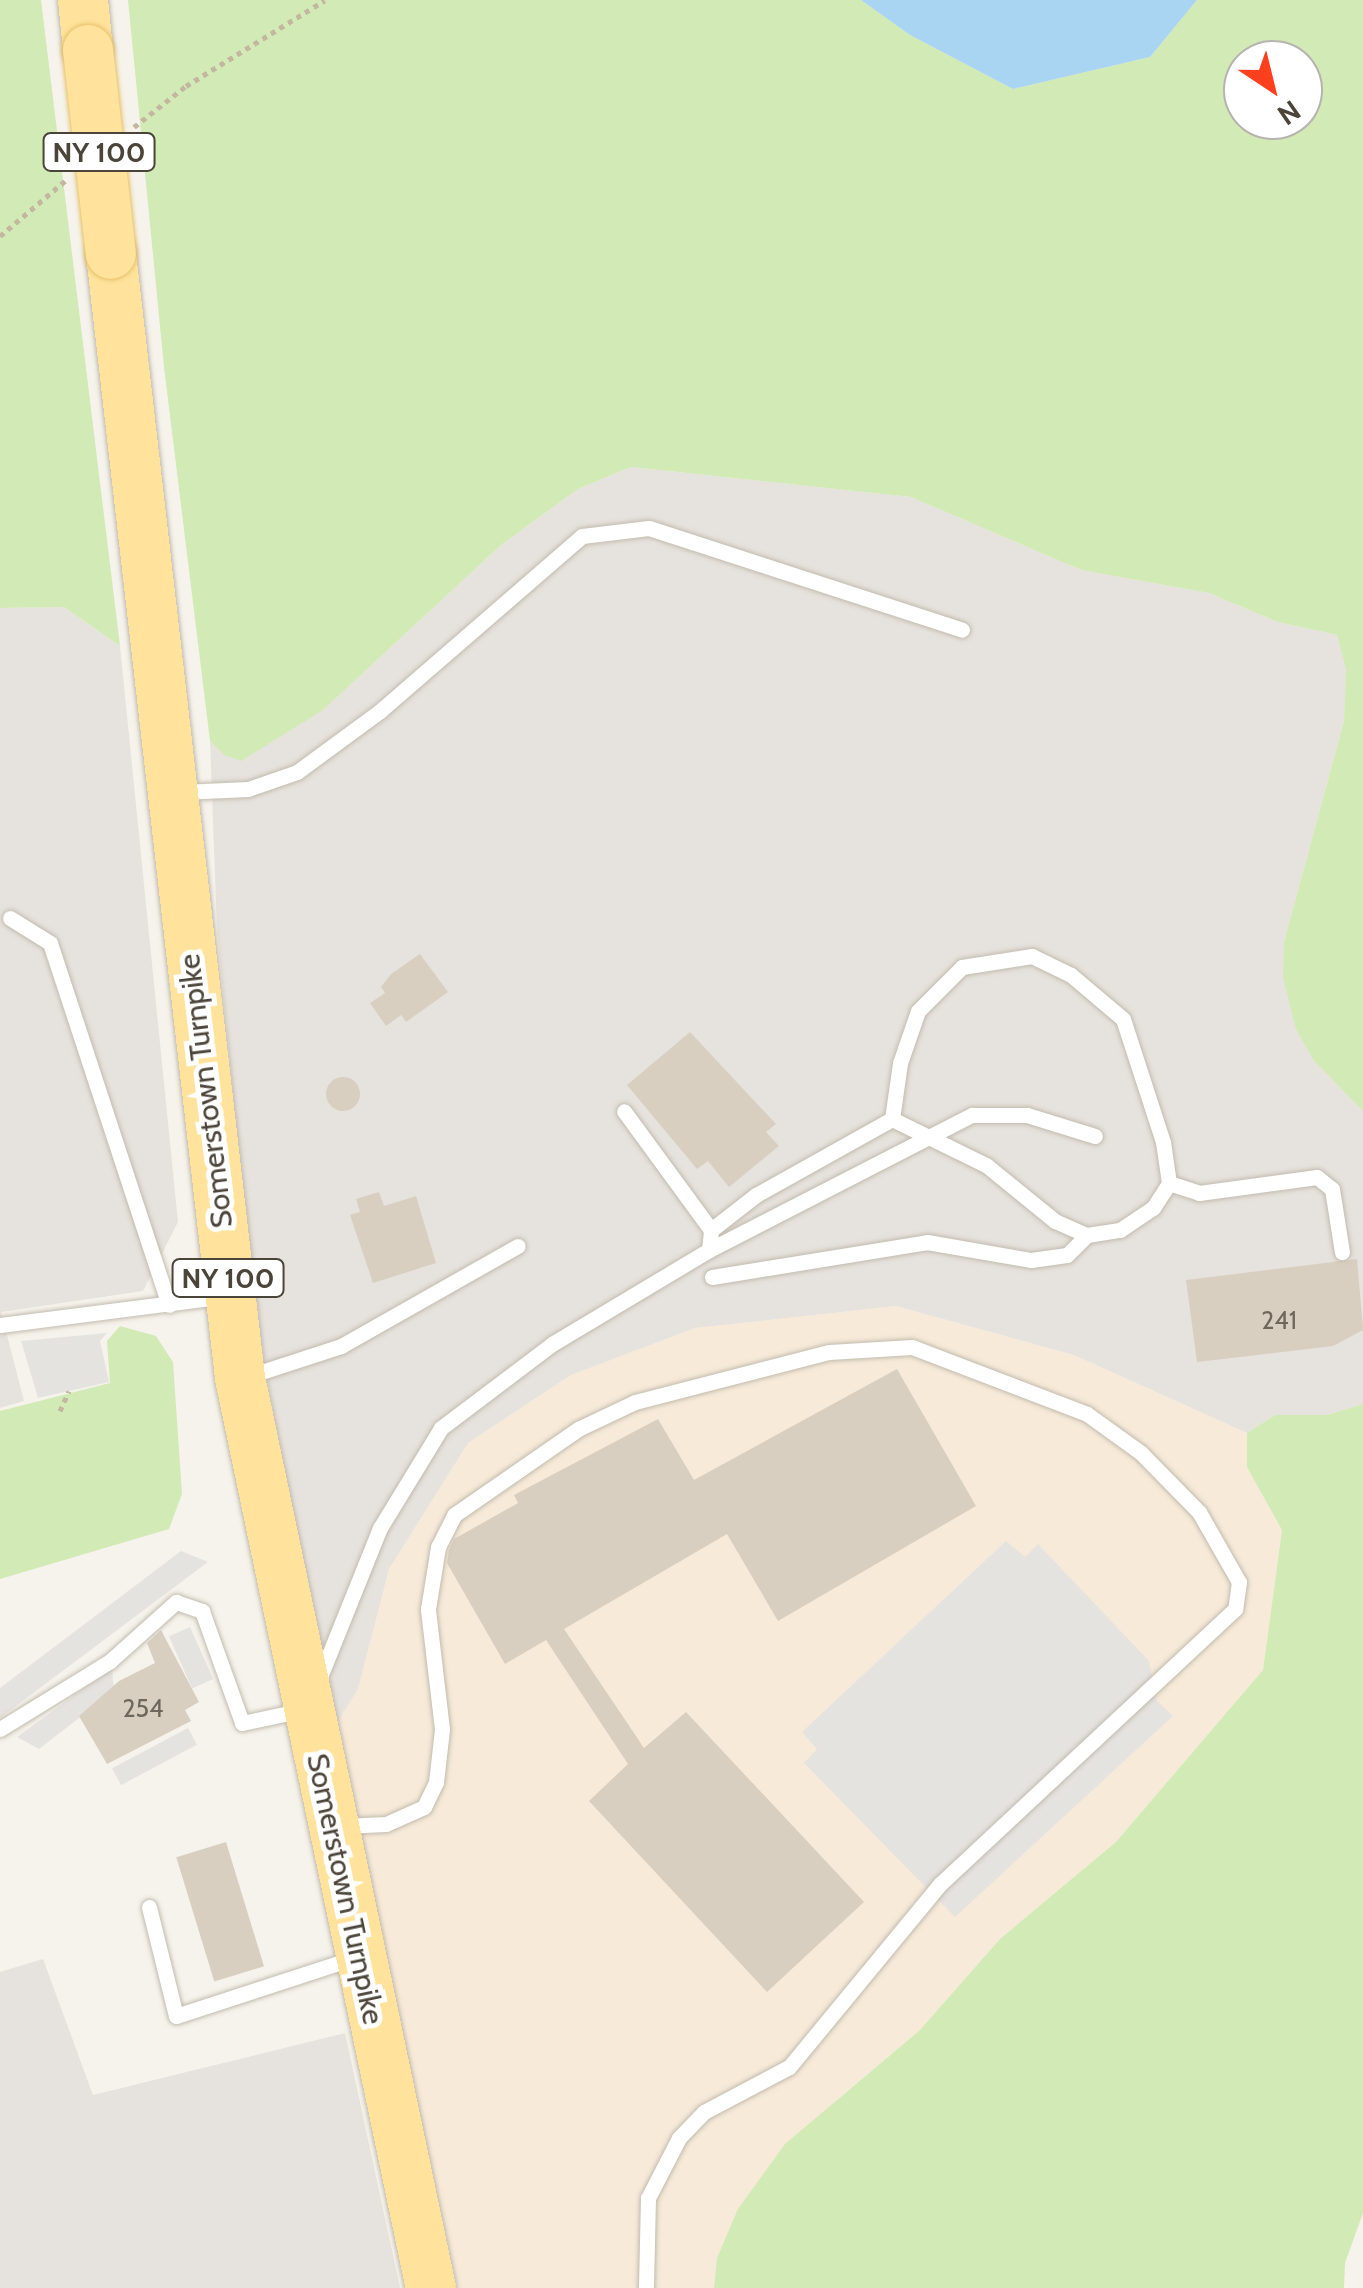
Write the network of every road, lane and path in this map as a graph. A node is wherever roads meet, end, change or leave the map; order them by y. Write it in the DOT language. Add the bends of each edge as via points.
graph roads {
  1 [pos="82,0"];
  2 [pos="325,0"];
  3 [pos="128,132"];
  4 [pos="70,177"];
  5 [pos="0,236"];
  6 [pos="962,630"];
  7 [pos="172,793"];
  8 [pos="10,918"];
  9 [pos="624,1111"];
  10 [pos="892,1119"];
  11 [pos="930,1136"];
  12 [pos="1095,1136"];
  13 [pos="1168,1183"];
  14 [pos="712,1230"];
  15 [pos="1087,1235"];
  16 [pos="518,1246"];
  17 [pos="709,1250"];
  18 [pos="1342,1252"];
  19 [pos="712,1277"];
  20 [pos="230,1296"];
  21 [pos="169,1305"];
  22 [pos="0,1325"];
  23 [pos="240,1378"];
  24 [pos="69,1391"];
  25 [pos="60,1411"];
  26 [pos="306,1710"];
  27 [pos="0,1728"];
  28 [pos="332,1827"];
  29 [pos="149,1906"];
  30 [pos="360,1956"];
  31 [pos="431,2288"];
  32 [pos="646,2288"];
  1 -- 7 [label="main road, Somerstown Turnpike / NY 100, bridge"];
  2 -- 3 [label="path" via="186,86"];
  4 -- 5 [label="path"];
  6 -- 7 [label="lane" via="649,528 582,536 380,711 297,772 248,789"];
  7 -- 20 [label="main road, Somerstown Turnpike / NY 100"];
  8 -- 21 [label="lane" via="50,943"];
  9 -- 14 [label="lane"];
  10 -- 11 [label="lane"];
  10 -- 13 [label="lane" via="900,1063 918,1010 962,967 1032,956 1071,975 1123,1019 1163,1142"];
  10 -- 14 [label="lane" via="756,1195"];
  11 -- 12 [label="lane" via="972,1115 1028,1115"];
  11 -- 15 [label="lane" via="986,1165 1055,1221"];
  11 -- 17 [label="lane"];
  13 -- 15 [label="lane" via="1152,1208 1120,1230"];
  13 -- 18 [label="lane" via="1200,1193 1316,1178 1332,1189"];
  14 -- 17 [label="lane"];
  15 -- 19 [label="lane" via="1067,1255 1031,1260 927,1242"];
  16 -- 23 [label="lane" via="341,1346"];
  17 -- 26 [label="lane" via="552,1344 441,1428 380,1528"];
  20 -- 21 [label="lane"];
  20 -- 23 [label="main road, Somerstown Turnpike / NY 100"];
  21 -- 22 [label="lane"];
  23 -- 26 [label="main road, Somerstown Turnpike / NY 100"];
  24 -- 25 [label="path"];
  26 -- 27 [label="lane" via="242,1723 202,1611 176,1602 110,1660"];
  26 -- 28 [label="main road, Somerstown Turnpike / NY 100"];
  28 -- 30 [label="main road, Somerstown Turnpike / NY 100"];
  28 -- 32 [label="lane" via="386,1824 424,1806 436,1782 442,1729 428,1609 438,1547 454,1515 578,1429 636,1402 829,1352 912,1347 1087,1414 1141,1453 1198,1512 1232,1563 1239,1582 1235,1609 940,1884 789,2067 704,2112 678,2138 648,2198"];
  29 -- 30 [label="lane" via="176,2016"];
  30 -- 31 [label="main road, Somerstown Turnpike / NY 100"];
}
